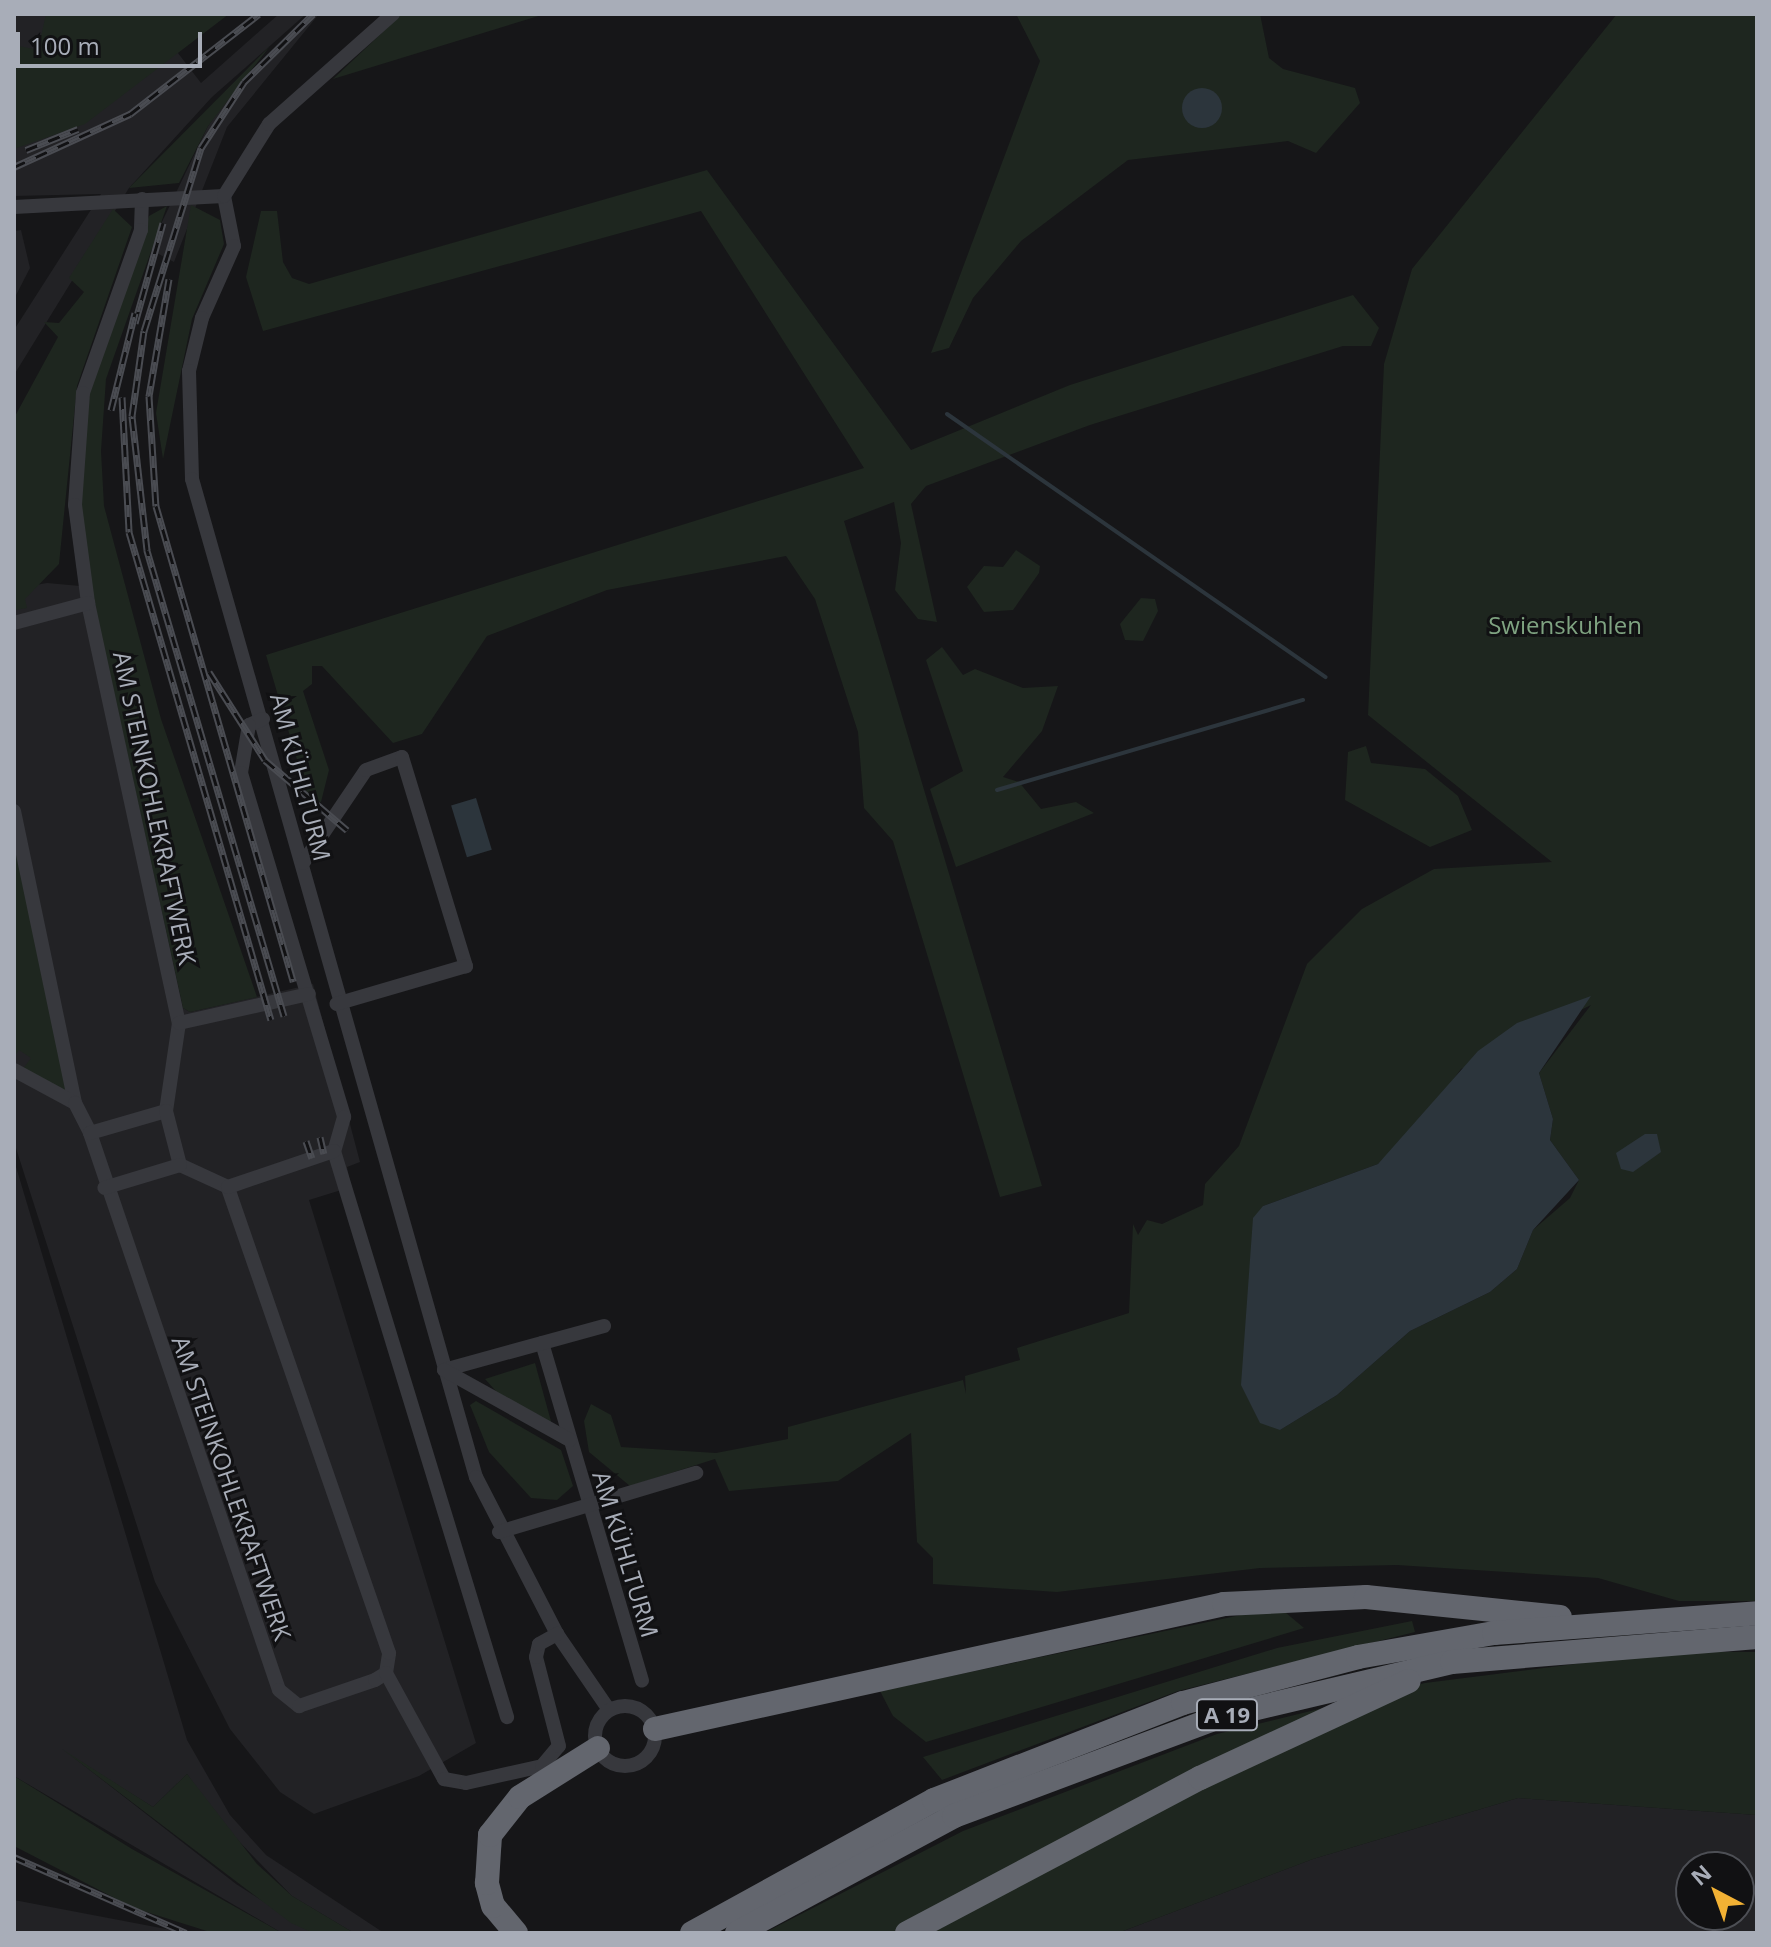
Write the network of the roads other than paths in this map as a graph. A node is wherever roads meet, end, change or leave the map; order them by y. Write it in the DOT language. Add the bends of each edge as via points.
graph roads {
  1 [pos="393,14"];
  2 [pos="224,196"];
  3 [pos="142,199"];
  4 [pos="14,207"];
  5 [pos="88,603"];
  6 [pos="14,623"];
  7 [pos="263,719"];
  8 [pos="14,811"];
  9 [pos="303,863"];
  10 [pos="309,994"];
  11 [pos="336,1004"];
  12 [pos="179,1023"];
  13 [pos="14,1070"];
  14 [pos="75,1103"];
  15 [pos="166,1111"];
  16 [pos="90,1133"];
  17 [pos="334,1151"];
  18 [pos="180,1165"];
  19 [pos="228,1187"];
  20 [pos="104,1188"];
  21 [pos="604,1326"];
  22 [pos="542,1343"];
  23 [pos="444,1370"];
  24 [pos="570,1440"];
  25 [pos="696,1473"];
  26 [pos="587,1506"];
  27 [pos="499,1532"];
  28 [pos="1757,1613"];
  29 [pos="1586,1621"];
  30 [pos="557,1634"];
  31 [pos="1757,1637"];
  32 [pos="1452,1662"];
  33 [pos="386,1673"];
  34 [pos="642,1680"];
  35 [pos="609,1710"];
  36 [pos="507,1717"];
  37 [pos="655,1729"];
  38 [pos="598,1748"];
  39 [pos="516,1933"];
  40 [pos="692,1933"];
  41 [pos="737,1933"];
  42 [pos="907,1933"];
  1 -- 2 [label="street" via="269,124"];
  2 -- 3 [label="street"];
  2 -- 7 [label="street, AM KÜHLTURM" via="234,246 195,343 187,449"];
  3 -- 4 [label="street"];
  3 -- 5 [label="street, AM STEINKOHLEKRAFTWERK" via="141,230 83,393 76,445"];
  5 -- 6 [label="street"];
  5 -- 12 [label="street, AM STEINKOHLEKRAFTWERK"];
  7 -- 9 [label="street, AM KÜHLTURM"];
  7 -- 10 [label="street" via="249,725 241,773"];
  8 -- 14 [label="street, AM STEINKOHLEKRAFTWERK"];
  9 -- 11 [label="street, AM KÜHLTURM"];
  9 -- 11 [label="street" via="366,770 402,757 466,966"];
  10 -- 12 [label="street"];
  10 -- 17 [label="street" via="344,1117"];
  11 -- 23 [label="street, AM KÜHLTURM"];
  12 -- 15 [label="street, AM STEINKOHLEKRAFTWERK"];
  13 -- 14 [label="street"];
  14 -- 16 [label="street, AM STEINKOHLEKRAFTWERK"];
  15 -- 16 [label="street"];
  15 -- 18 [label="street, AM STEINKOHLEKRAFTWERK"];
  16 -- 20 [label="street, AM STEINKOHLEKRAFTWERK"];
  17 -- 19 [label="street"];
  17 -- 36 [label="street"];
  18 -- 19 [label="street"];
  18 -- 20 [label="street"];
  19 -- 33 [label="street" via="389,1653"];
  20 -- 33 [label="street, AM STEINKOHLEKRAFTWERK" via="279,1690 299,1706"];
  21 -- 22 [label="street"];
  22 -- 23 [label="street"];
  22 -- 24 [label="street, AM KÜHLTURM"];
  23 -- 24 [label="street"];
  23 -- 27 [label="street, AM KÜHLTURM"];
  24 -- 26 [label="street, AM KÜHLTURM"];
  25 -- 26 [label="street"];
  26 -- 27 [label="street"];
  26 -- 34 [label="street, AM KÜHLTURM"];
  27 -- 30 [label="street, AM KÜHLTURM"];
  28 -- 29 [label="highway, A 19"];
  29 -- 37 [label="highway" via="1451,1602 1265,1599 1152,1617"];
  29 -- 40 [label="highway, A 19" via="1358,1657 1109,1728 934,1800"];
  30 -- 33 [label="street" via="539,1644 536,1657 559,1746 542,1766 466,1783 444,1779"];
  30 -- 35 [label="street, AM KÜHLTURM"];
  31 -- 32 [label="highway, A 19"];
  32 -- 41 [label="highway, A 19" via="1219,1717 1081,1764 892,1846"];
  32 -- 42 [label="highway" via="1213,1772"];
  35 -- 37 [label="street" via="637,1708"];
  35 -- 38 [label="street" via="595,1731"];
  37 -- 38 [label="street" via="652,1749 637,1763 619,1765"];
  38 -- 39 [label="highway" via="520,1797 490,1835 487,1883 493,1906"];
}
